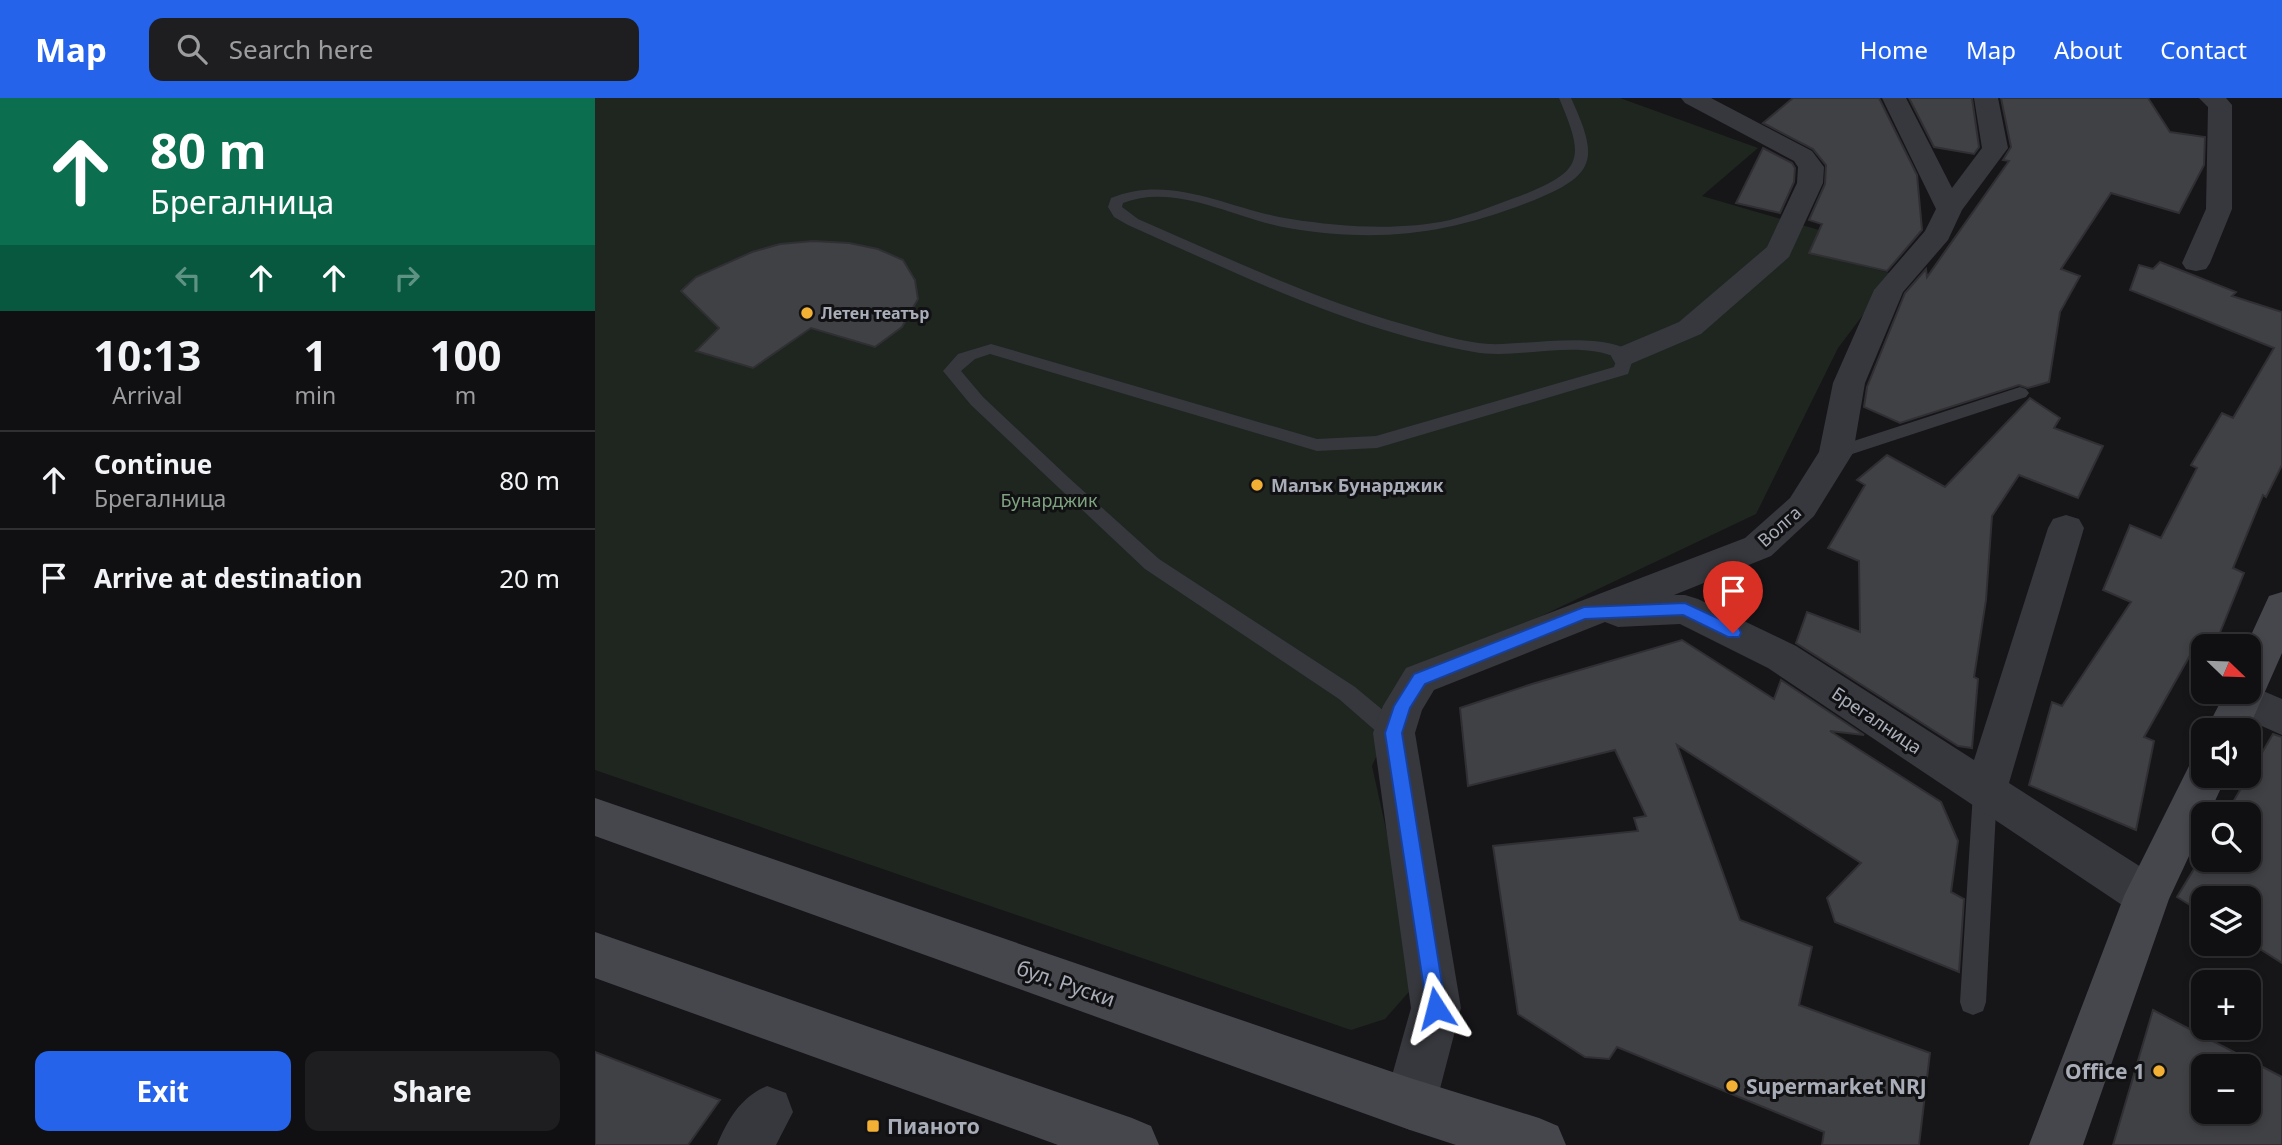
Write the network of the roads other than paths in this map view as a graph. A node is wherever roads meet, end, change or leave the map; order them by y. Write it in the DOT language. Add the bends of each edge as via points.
graph roads {
  1 [pos="1565,98"];
  2 [pos="1693,98"];
  3 [pos="1895,98"];
  4 [pos="1986,98"];
  5 [pos="2211,98"];
  6 [pos="1949,209"];
  7 [pos="2196,263"];
  8 [pos="1626,356"];
  9 [pos="2021,393"];
  10 [pos="1836,453"];
  11 [pos="2066,527"];
  12 [pos="2282,606"];
  13 [pos="1584,613"];
  14 [pos="2261,655"];
  15 [pos="2248,704"];
  16 [pos="2282,718"];
  17 [pos="1394,733"];
  18 [pos="2200,788"];
  19 [pos="1985,792"];
  20 [pos="595,817"];
  21 [pos="2147,896"];
  22 [pos="595,955"];
  23 [pos="1973,1002"];
  24 [pos="1410,1104"];
  25 [pos="1132,1145"];
  26 [pos="1539,1145"];
  27 [pos="2056,1145"];
  1 -- 8 [label="lane" via="1585,153 1582,163 1549,189 1465,223 1394,230 1306,225 1147,191 1126,194 1115,207 1133,222 1321,302 1395,328 1478,348 1606,347"];
  2 -- 8 [label="street" via="1803,156 1811,167 1810,183 1779,251 1690,328"];
  3 -- 6 [label="street"];
  4 -- 6 [label="street, Волга" via="1995,148"];
  5 -- 7 [label="street" via="2220,105 2219,209"];
  6 -- 10 [label="street, Волга" via="1938,234 1889,290 1849,383"];
  8 -- 17 [label="lane" via="1622,370 1605,377 1377,442 1351,445 1317,445 991,349 972,352 957,362 952,371 977,401 1152,564 1346,693"];
  9 -- 10 [label="lane"];
  10 -- 13 [label="street, Волга" via="1802,507 1758,547"];
  11 -- 19 [label="street"];
  12 -- 14 [label="main road"];
  13 -- 17 [label="street, Волга" via="1420,679 1403,706"];
  13 -- 19 [label="street, Брегалница" via="1685,609 1782,657"];
  15 -- 16 [label="street"];
  17 -- 24 [label="street, Волга" via="1436,1008"];
  18 -- 21 [label="main road"];
  19 -- 21 [label="street, Брегалница"];
  19 -- 23 [label="lane"];
  20 -- 24 [label="main road, бул. Руски"];
  21 -- 27 [label="main road"];
  22 -- 25 [label="main road"];
  24 -- 26 [label="main road, бул. Руски"];
}
